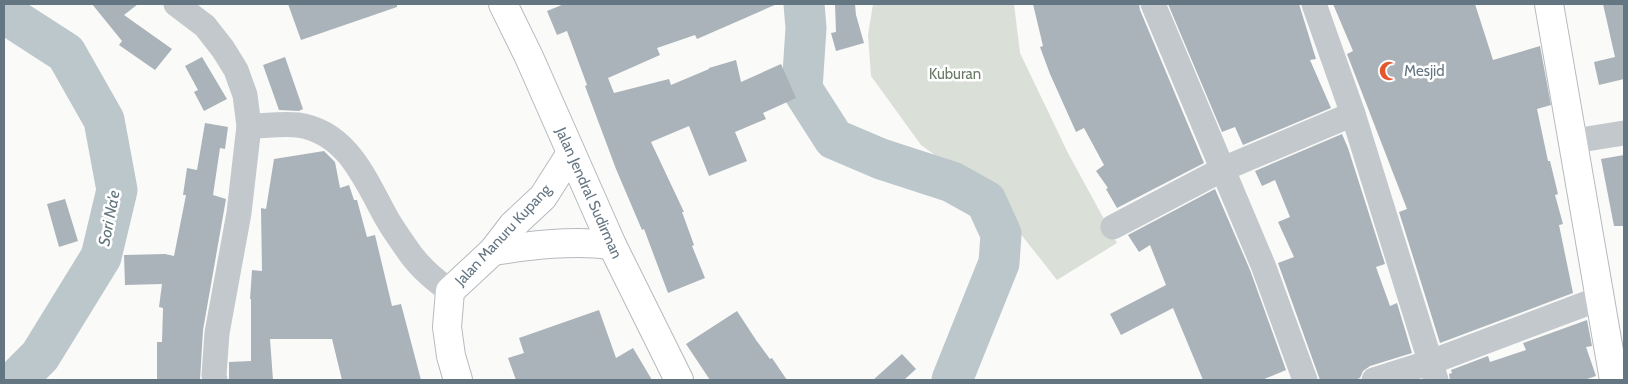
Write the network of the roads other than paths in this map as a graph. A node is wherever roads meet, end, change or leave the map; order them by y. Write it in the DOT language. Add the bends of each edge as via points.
graph roads {
  1 [pos="176,4"];
  2 [pos="503,4"];
  3 [pos="1153,4"];
  4 [pos="1314,4"];
  5 [pos="1549,4"];
  6 [pos="1353,114"];
  7 [pos="249,126"];
  8 [pos="1624,133"];
  9 [pos="1574,141"];
  10 [pos="571,154"];
  11 [pos="1223,169"];
  12 [pos="1113,228"];
  13 [pos="612,245"];
  14 [pos="493,251"];
  15 [pos="450,291"];
  16 [pos="1601,298"];
  17 [pos="1434,371"];
  18 [pos="215,380"];
  19 [pos="458,380"];
  20 [pos="679,380"];
  21 [pos="1305,380"];
  22 [pos="1374,380"];
  23 [pos="1614,380"];
  1 -- 7 [label="street" via="205,26 236,70 245,95"];
  2 -- 10 [label="main road, Jalan Jendral Sudirman"];
  3 -- 11 [label="street"];
  4 -- 6 [label="street"];
  5 -- 9 [label="main road"];
  6 -- 11 [label="street"];
  6 -- 17 [label="street"];
  7 -- 15 [label="street" via="298,125 321,132 338,142 356,163 408,250 422,268"];
  7 -- 18 [label="street" via="239,213 217,332"];
  8 -- 9 [label="street"];
  9 -- 16 [label="main road"];
  10 -- 13 [label="main road, Jalan Jendral Sudirman"];
  10 -- 14 [label="main road, Jalan Manuru Kupang" via="543,197"];
  11 -- 12 [label="street"];
  11 -- 21 [label="street" via="1263,264"];
  13 -- 14 [label="main road" via="561,243"];
  13 -- 20 [label="main road, Jalan Jendral Sudirman"];
  14 -- 15 [label="main road, Jalan Manuru Kupang"];
  15 -- 19 [label="main road, Jalan Manuru Kupang" via="447,327"];
  16 -- 17 [label="street"];
  16 -- 23 [label="main road"];
  17 -- 22 [label="street"];
}
